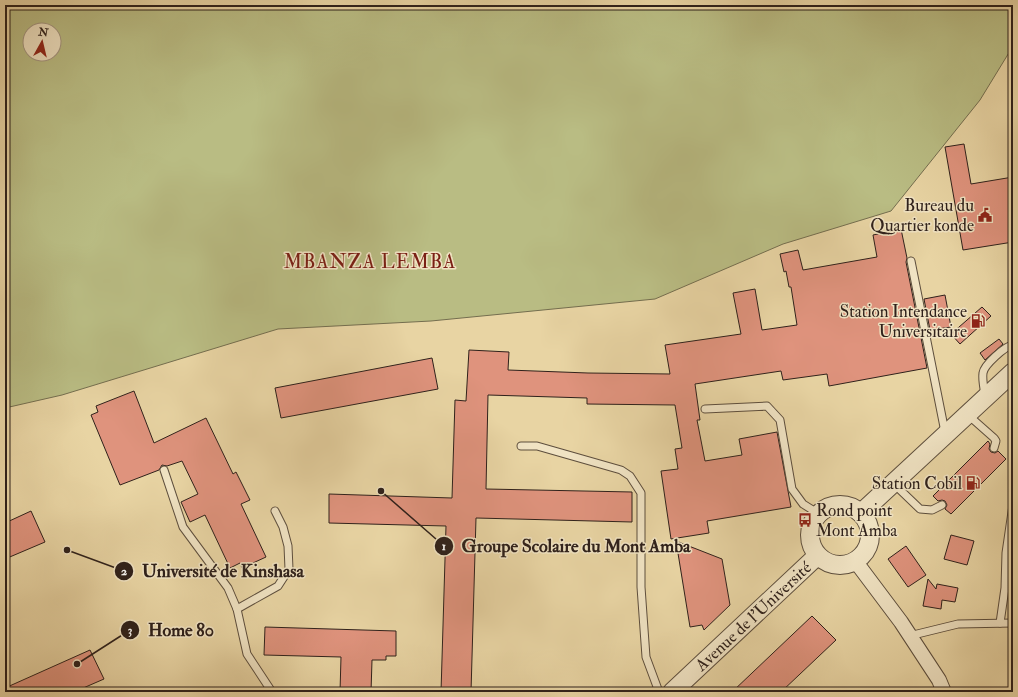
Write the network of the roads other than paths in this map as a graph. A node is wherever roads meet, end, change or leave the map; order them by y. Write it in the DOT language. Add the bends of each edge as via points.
graph roads {
  1 [pos="911,261"];
  2 [pos="1013,345"];
  3 [pos="1013,372"];
  4 [pos="986,398"];
  5 [pos="705,409"];
  6 [pos="968,414"];
  7 [pos="946,435"];
  8 [pos="521,446"];
  9 [pos="994,448"];
  10 [pos="164,470"];
  11 [pos="893,484"];
  12 [pos="942,505"];
  13 [pos="1013,505"];
  14 [pos="275,511"];
  15 [pos="862,513"];
  16 [pos="819,514"];
  17 [pos="817,556"];
  18 [pos="856,562"];
  19 [pos="237,609"];
  20 [pos="1013,623"];
  21 [pos="1000,624"];
  22 [pos="909,636"];
  23 [pos="272,692"];
  24 [pos="659,692"];
  25 [pos="672,692"];
  26 [pos="944,692"];
  1 -- 7 [label="lane"];
  2 -- 4 [label="lane" via="1006,347 985,367 982,374"];
  3 -- 4 [label="street"];
  4 -- 6 [label="street"];
  5 -- 16 [label="lane" via="767,406 780,420 792,489 803,504"];
  6 -- 7 [label="street"];
  6 -- 9 [label="lane" via="994,438"];
  7 -- 11 [label="street"];
  8 -- 24 [label="lane" via="537,446 621,470 630,476 641,493 640,587 646,657"];
  10 -- 19 [label="lane" via="182,527 228,588"];
  11 -- 12 [label="lane" via="920,509 932,510"];
  11 -- 15 [label="street"];
  13 -- 21 [label="lane"];
  14 -- 19 [label="lane" via="288,546 289,569 278,586"];
  15 -- 16 [label="street, Avenue de l'Université" via="850,506 837,504"];
  15 -- 18 [label="street" via="869,525 870,539 866,552"];
  16 -- 17 [label="street, Avenue de l'Université" via="814,518 809,531 810,544"];
  17 -- 18 [label="street, Avenue de l'Université" via="828,564 842,566"];
  17 -- 25 [label="street, Avenue de l'Université"];
  18 -- 22 [label="street"];
  19 -- 23 [label="lane" via="247,654"];
  20 -- 21 [label="lane"];
  21 -- 22 [label="lane" via="958,624"];
  22 -- 26 [label="street" via="939,680"];
}
